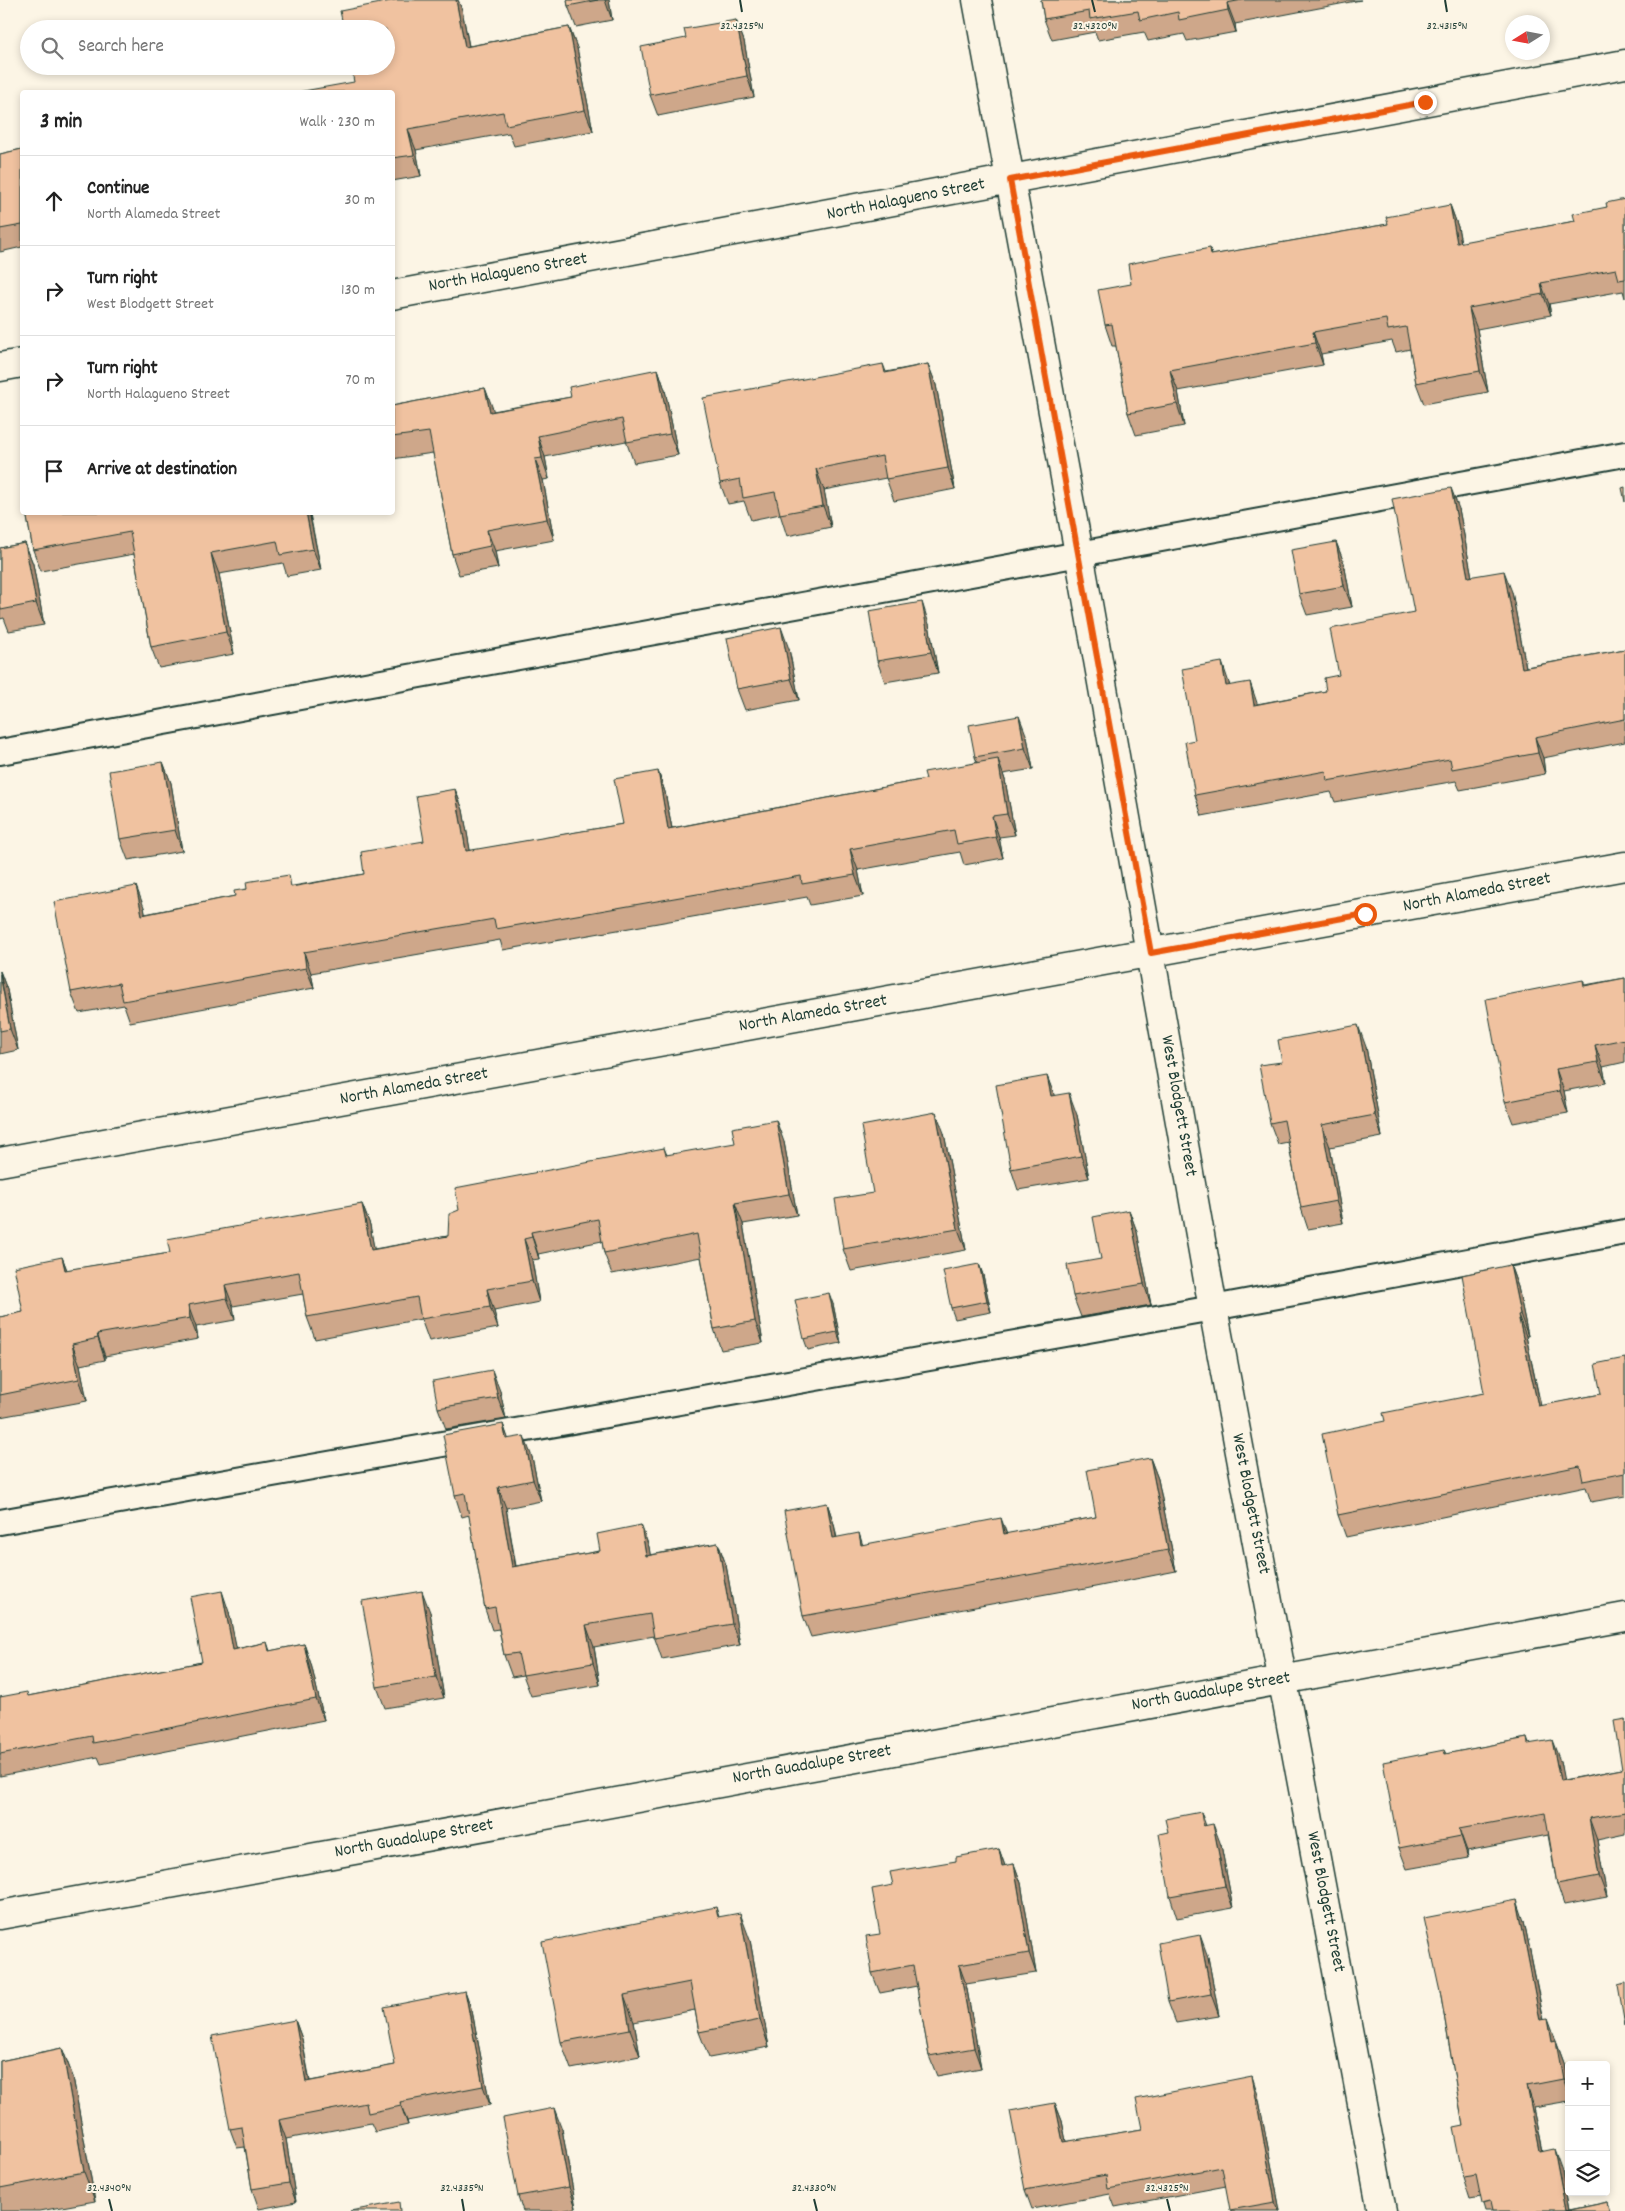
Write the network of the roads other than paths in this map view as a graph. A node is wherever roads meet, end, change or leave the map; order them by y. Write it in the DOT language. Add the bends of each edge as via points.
graph roads {
  1 [pos="977,0"];
  2 [pos="1625,64"];
  3 [pos="1010,180"];
  4 [pos="395,294"];
  5 [pos="20,363"];
  6 [pos="0,367"];
  7 [pos="1625,454"];
  8 [pos="1079,553"];
  9 [pos="0,752"];
  10 [pos="1625,866"];
  11 [pos="1151,953"];
  12 [pos="0,1162"];
  13 [pos="1625,1232"];
  14 [pos="1213,1308"];
  15 [pos="0,1522"];
  16 [pos="1625,1616"];
  17 [pos="1283,1679"];
  18 [pos="0,1915"];
  19 [pos="1382,2211"];
  1 -- 3 [label="street, West Blodgett Street"];
  2 -- 3 [label="street, North Halagueno Street"];
  3 -- 4 [label="street, North Halagueno Street"];
  3 -- 8 [label="street, West Blodgett Street"];
  5 -- 6 [label="street"];
  7 -- 8 [label="lane"];
  8 -- 9 [label="lane"];
  8 -- 11 [label="street, West Blodgett Street"];
  10 -- 11 [label="street, North Alameda Street"];
  11 -- 12 [label="street, North Alameda Street"];
  11 -- 14 [label="street, West Blodgett Street"];
  13 -- 14 [label="lane"];
  14 -- 15 [label="lane"];
  14 -- 17 [label="street, West Blodgett Street"];
  16 -- 17 [label="street, North Guadalupe Street"];
  17 -- 18 [label="street, North Guadalupe Street"];
  17 -- 19 [label="street, West Blodgett Street"];
}
